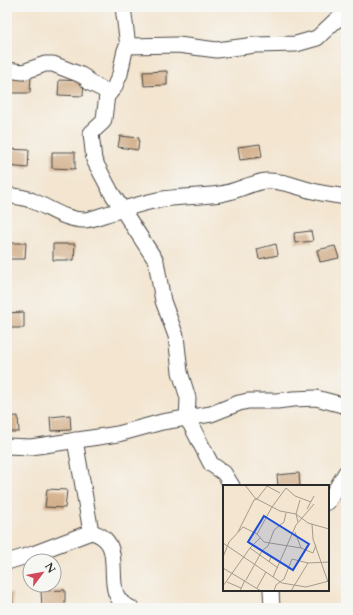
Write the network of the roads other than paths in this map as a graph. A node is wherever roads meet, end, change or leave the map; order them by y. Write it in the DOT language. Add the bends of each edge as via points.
graph roads {
  1 [pos="123,7"];
  2 [pos="346,17"];
  3 [pos="128,46"];
  4 [pos="7,70"];
  5 [pos="110,92"];
  6 [pos="7,195"];
  7 [pos="346,196"];
  8 [pos="124,209"];
  9 [pos="346,406"];
  10 [pos="187,419"];
  11 [pos="74,440"];
  12 [pos="7,446"];
  13 [pos="346,472"];
  14 [pos="231,485"];
  15 [pos="329,500"];
  16 [pos="91,532"];
  17 [pos="7,562"];
  18 [pos="271,591"];
  19 [pos="131,608"];
  20 [pos="272,608"];
  1 -- 3 [label="street"];
  2 -- 3 [label="street" via="336,20 317,38 296,44 255,45 217,50 178,45"];
  3 -- 5 [label="street" via="120,74"];
  4 -- 5 [label="street" via="23,72 45,64 53,64 81,75 90,83"];
  5 -- 8 [label="street" via="104,118 92,130 91,136 94,160"];
  6 -- 8 [label="street" via="34,201 73,219 88,220"];
  7 -- 8 [label="street" via="313,191 279,181 266,181 232,192 164,199"];
  8 -- 10 [label="street" via="156,261 163,301 176,336 180,372 188,398"];
  9 -- 10 [label="street" via="316,398 248,402"];
  10 -- 11 [label="street" via="162,422 118,434"];
  10 -- 14 [label="street" via="211,464 224,473"];
  11 -- 12 [label="street" via="31,447"];
  11 -- 16 [label="street"];
  13 -- 15 [label="street"];
  16 -- 17 [label="street"];
  16 -- 19 [label="street" via="99,534 108,542 113,559 116,595 120,602"];
  18 -- 20 [label="street"];
}
